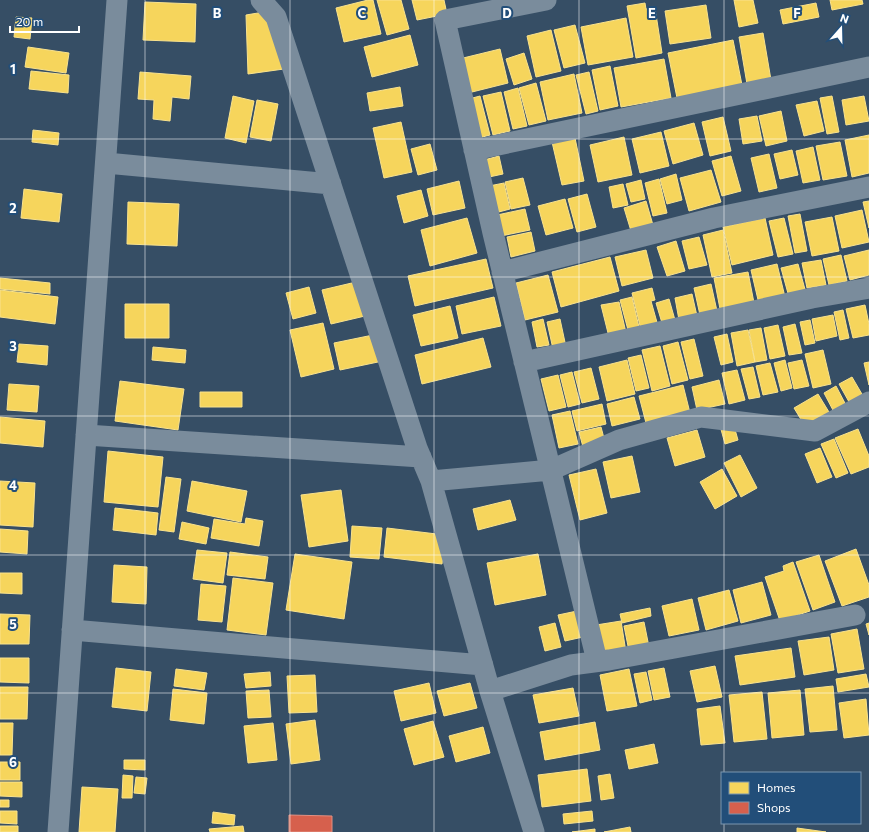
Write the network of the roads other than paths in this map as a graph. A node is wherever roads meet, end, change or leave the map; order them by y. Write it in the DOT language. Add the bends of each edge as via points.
graph roads {
  1 [pos="118,0"];
  2 [pos="261,0"];
  3 [pos="546,0"];
  4 [pos="869,67"];
  5 [pos="474,150"];
  6 [pos="106,163"];
  7 [pos="331,184"];
  8 [pos="869,187"];
  9 [pos="502,272"];
  10 [pos="869,288"];
  11 [pos="524,362"];
  12 [pos="869,402"];
  13 [pos="86,435"];
  14 [pos="421,457"];
  15 [pos="550,470"];
  16 [pos="431,481"];
  17 [pos="855,615"];
  18 [pos="72,630"];
  19 [pos="597,661"];
  20 [pos="483,665"];
  21 [pos="490,691"];
  22 [pos="58,832"];
  23 [pos="534,832"];
  1 -- 6 [label="street"];
  2 -- 7 [label="street" via="276,17"];
  3 -- 5 [label="street" via="445,20"];
  4 -- 5 [label="street"];
  5 -- 9 [label="street"];
  6 -- 7 [label="street"];
  6 -- 13 [label="street"];
  7 -- 14 [label="street"];
  8 -- 9 [label="street" via="714,218"];
  9 -- 11 [label="street"];
  10 -- 11 [label="street" via="812,298"];
  11 -- 15 [label="street"];
  12 -- 15 [label="street" via="815,431 701,417 619,440"];
  13 -- 14 [label="street"];
  13 -- 18 [label="street"];
  14 -- 16 [label="street"];
  15 -- 16 [label="street"];
  15 -- 19 [label="street"];
  16 -- 20 [label="street"];
  17 -- 19 [label="street"];
  18 -- 20 [label="street"];
  18 -- 22 [label="street"];
  19 -- 21 [label="street" via="572,665"];
  20 -- 21 [label="street"];
  21 -- 23 [label="street"];
}
